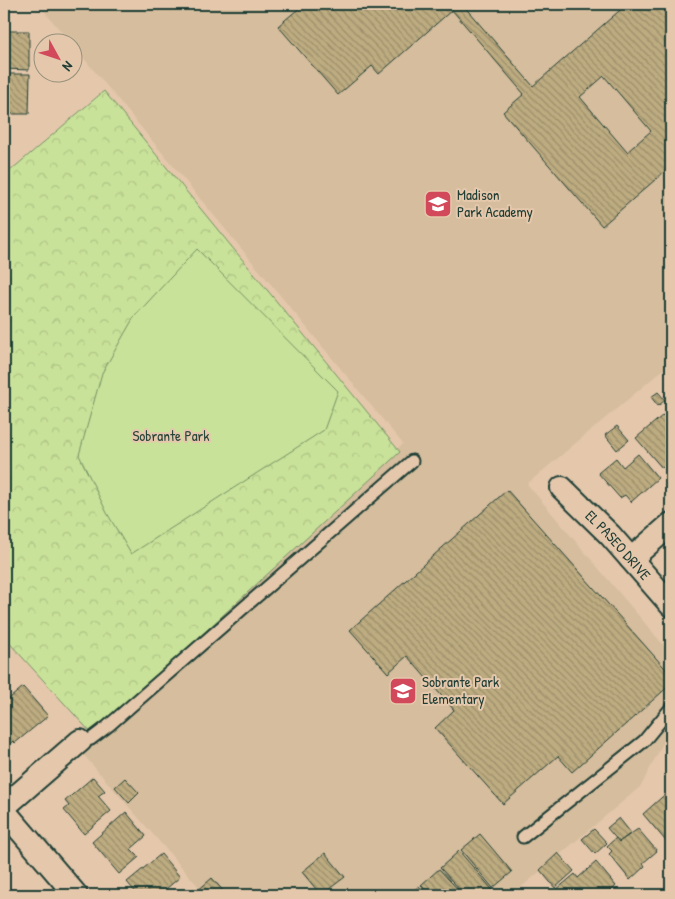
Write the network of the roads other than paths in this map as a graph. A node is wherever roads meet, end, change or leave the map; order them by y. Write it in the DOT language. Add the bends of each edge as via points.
graph roads {
  1 [pos="412,461"];
  2 [pos="562,488"];
  3 [pos="671,524"];
  4 [pos="631,559"];
  5 [pos="671,605"];
  6 [pos="671,708"];
  7 [pos="80,741"];
  8 [pos="4,809"];
  9 [pos="523,837"];
  10 [pos="76,895"];
  1 -- 7 [label="lane" via="108,726 91,739"];
  2 -- 4 [label="street, EL PASEO DRIVE"];
  3 -- 4 [label="street"];
  4 -- 5 [label="street, EL PASEO DRIVE"];
  6 -- 9 [label="lane" via="644,741"];
  7 -- 8 [label="street"];
  8 -- 10 [label="street"];
}
